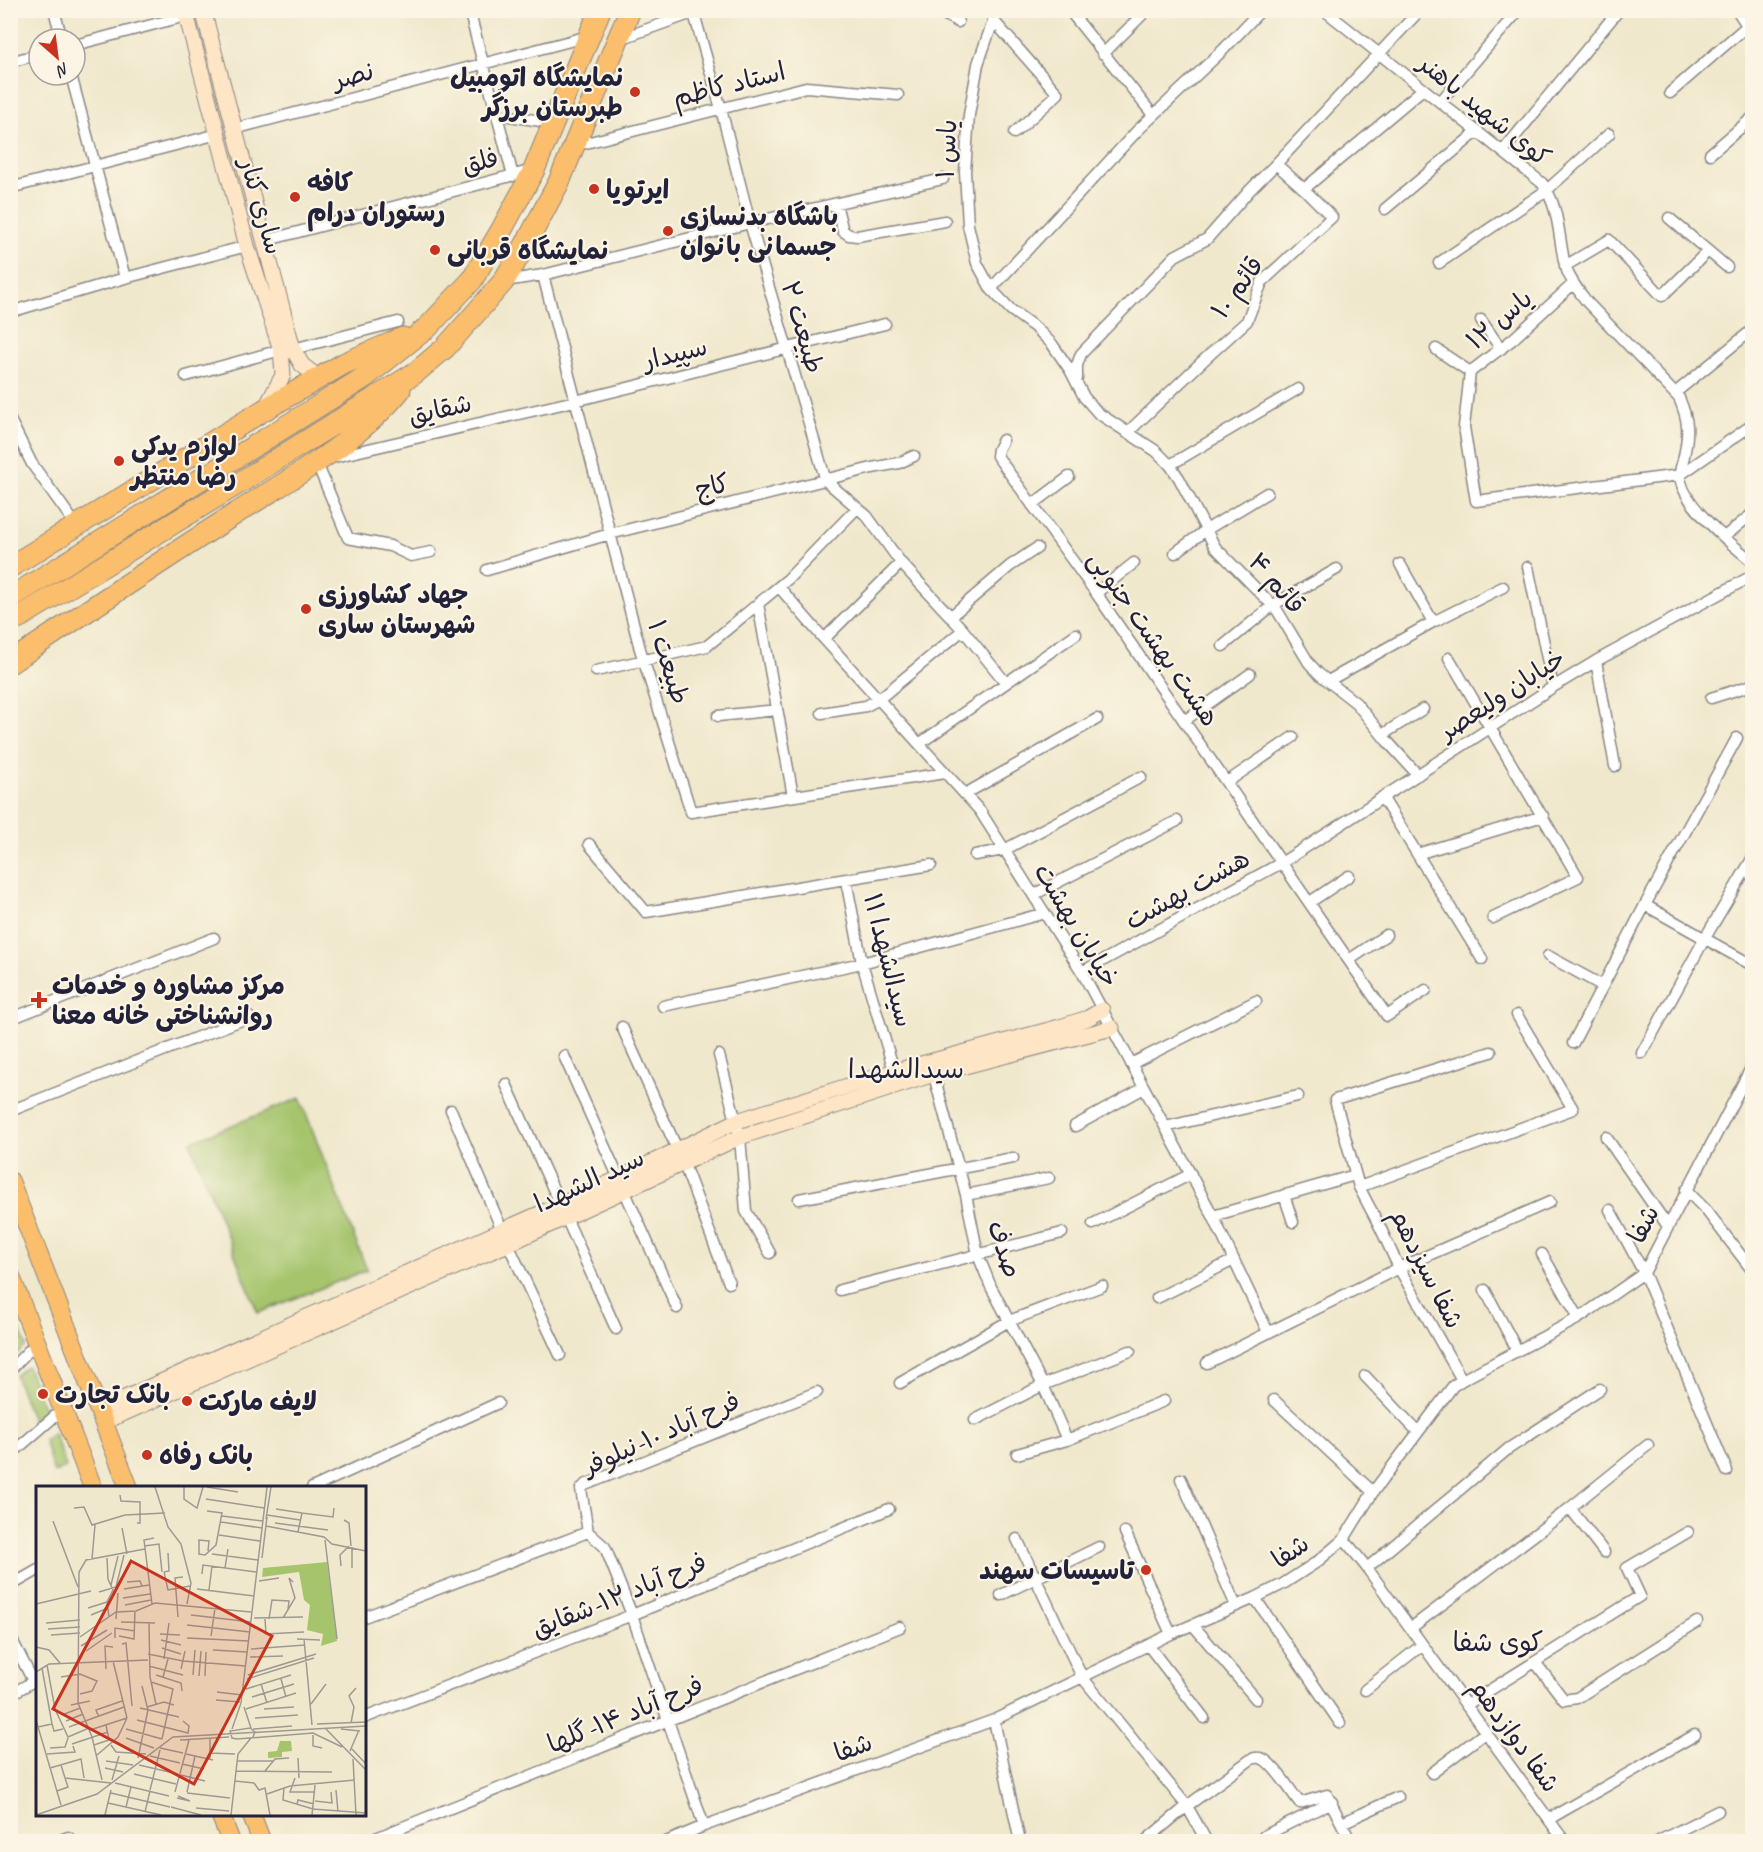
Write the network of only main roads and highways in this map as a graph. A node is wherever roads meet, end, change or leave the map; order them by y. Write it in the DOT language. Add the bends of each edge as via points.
graph roads {
  1 [pos="600,10"];
  2 [pos="630,10"];
  3 [pos="428,327"];
  4 [pos="415,372"];
  5 [pos="100,555"];
  6 [pos="10,567"];
  7 [pos="10,598"];
  8 [pos="10,623"];
  9 [pos="13,659"];
  10 [pos="10,1181"];
  11 [pos="10,1274"];
  12 [pos="15,1299"];
  13 [pos="92,1486"];
  14 [pos="128,1486"];
  15 [pos="220,1816"];
  16 [pos="251,1816"];
  17 [pos="231,1842"];
  18 [pos="262,1842"];
  1 -- 3 [label="highway" via="534,170 502,230 472,280"];
  2 -- 4 [label="highway" via="559,182 526,244 503,282 445,348"];
  3 -- 5 [label="highway" via="365,377"];
  3 -- 6 [label="highway" via="345,363"];
  4 -- 5 [label="highway" via="244,480"];
  4 -- 9 [label="highway" via="362,428 316,461"];
  5 -- 7 [label="highway"];
  5 -- 8 [label="highway"];
  10 -- 14 [label="main road"];
  11 -- 12 [label="main road"];
  12 -- 13 [label="main road" via="37,1342"];
  15 -- 17 [label="main road"];
  16 -- 18 [label="main road"];
}
